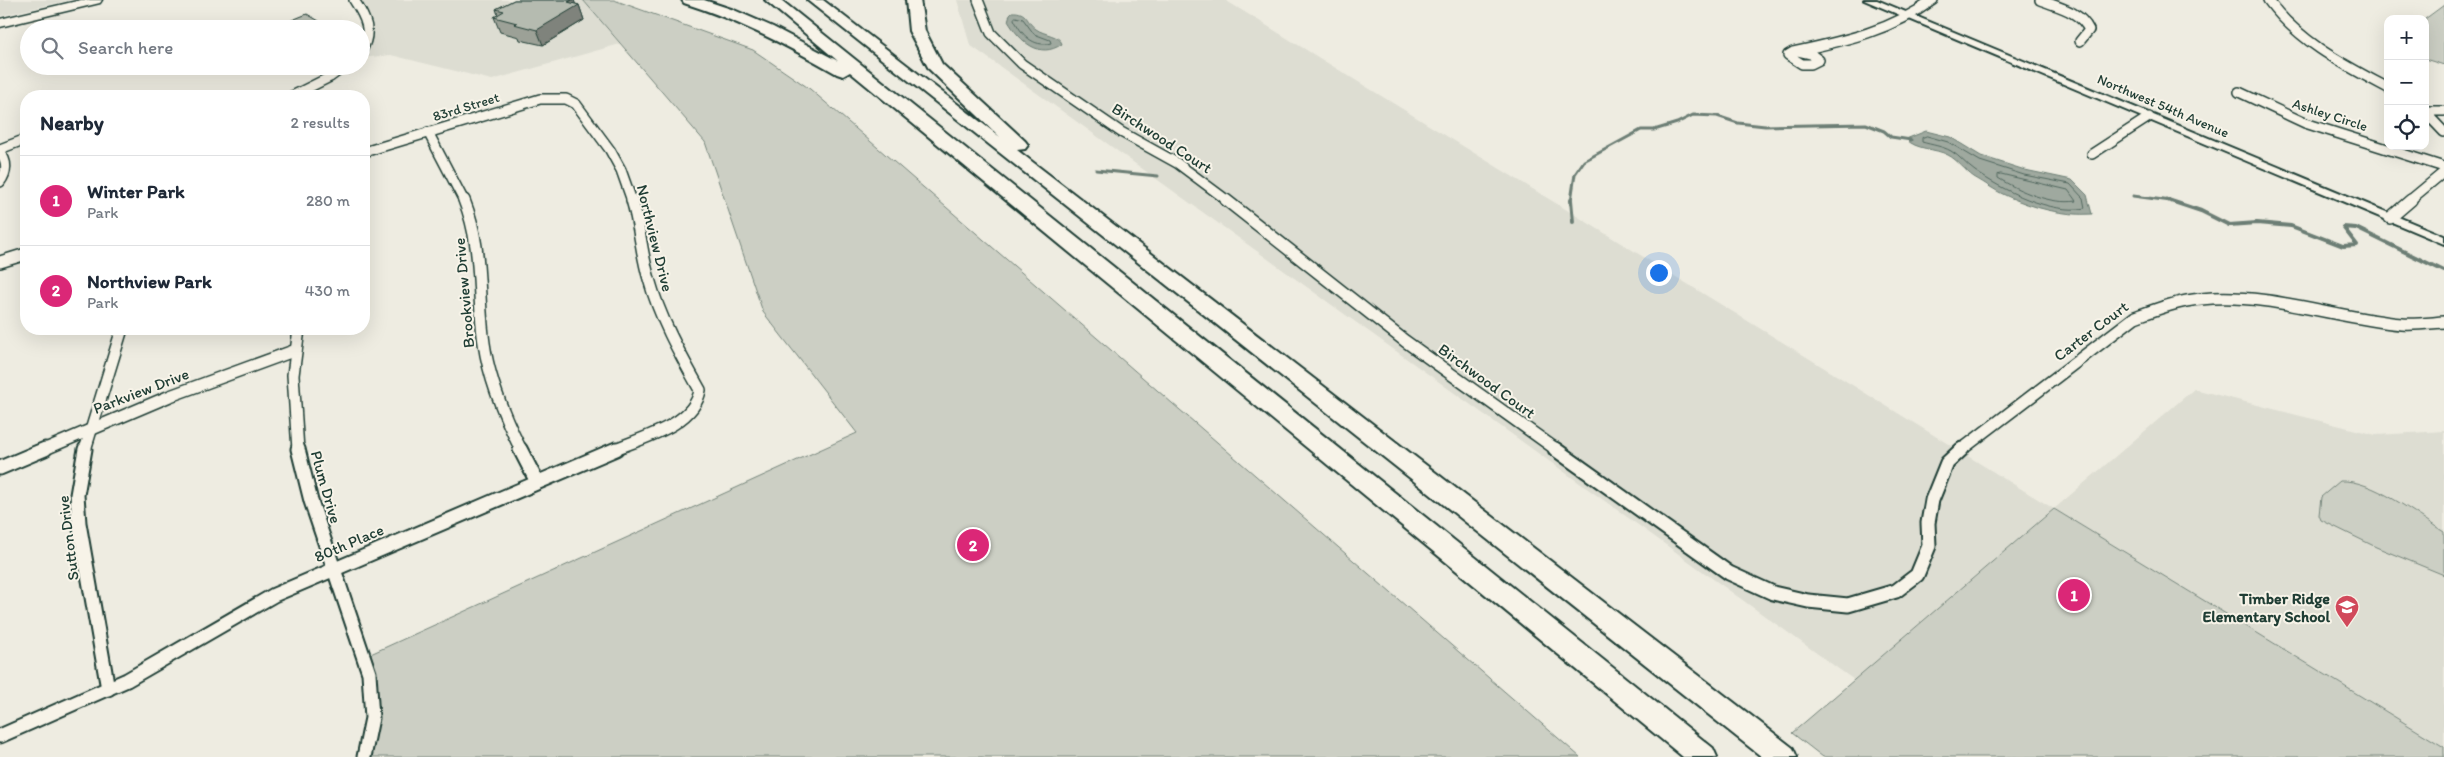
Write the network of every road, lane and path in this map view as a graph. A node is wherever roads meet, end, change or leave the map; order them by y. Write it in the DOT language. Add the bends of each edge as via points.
graph roads {
  1 [pos="70,0"];
  2 [pos="95,0"];
  3 [pos="354,0"];
  4 [pos="689,0"];
  5 [pos="772,0"];
  6 [pos="814,0"];
  7 [pos="914,0"];
  8 [pos="978,0"];
  9 [pos="1869,0"];
  10 [pos="1933,0"];
  11 [pos="2040,0"];
  12 [pos="2268,0"];
  13 [pos="0,16"];
  14 [pos="1909,16"];
  15 [pos="365,20"];
  16 [pos="0,23"];
  17 [pos="2080,41"];
  18 [pos="1798,51"];
  19 [pos="333,75"];
  20 [pos="2384,86"];
  21 [pos="304,90"];
  22 [pos="2238,92"];
  23 [pos="576,104"];
  24 [pos="902,105"];
  25 [pos="2429,112"];
  26 [pos="2444,112"];
  27 [pos="2429,116"];
  28 [pos="2149,117"];
  29 [pos="428,132"];
  30 [pos="2444,132"];
  31 [pos="20,141"];
  32 [pos="0,149"];
  33 [pos="370,150"];
  34 [pos="0,153"];
  35 [pos="2092,154"];
  36 [pos="2444,167"];
  37 [pos="2444,172"];
  38 [pos="0,182"];
  39 [pos="2390,218"];
  40 [pos="1110,231"];
  41 [pos="2444,240"];
  42 [pos="20,256"];
  43 [pos="0,262"];
  44 [pos="2444,322"];
  45 [pos="120,335"];
  46 [pos="298,335"];
  47 [pos="296,350"];
  48 [pos="698,383"];
  49 [pos="92,427"];
  50 [pos="1958,452"];
  51 [pos="0,468"];
  52 [pos="537,482"];
  53 [pos="334,568"];
  54 [pos="108,689"];
  55 [pos="0,736"];
  56 [pos="364,757"];
  57 [pos="1703,757"];
  58 [pos="1783,757"];
  1 -- 13 [label="main road"];
  2 -- 16 [label="main road"];
  3 -- 15 [label="street"];
  4 -- 24 [label="highway" via="797,44"];
  5 -- 24 [label="highway"];
  6 -- 40 [label="highway"];
  7 -- 40 [label="highway" via="917,31 935,66"];
  8 -- 50 [label="street, Birchwood Court" via="991,33 1022,64 1121,132 1177,163 1405,341 1729,574 1773,593 1808,601 1848,604 1896,592 1917,575 1929,546 1932,500 1947,463"];
  9 -- 14 [label="street, Northwest 54th Avenue"];
  10 -- 14 [label="street"];
  11 -- 17 [label="street" via="2071,12 2084,21 2089,30"];
  12 -- 20 [label="street" via="2309,40"];
  14 -- 18 [label="street" via="1868,33"];
  14 -- 28 [label="street, Northwest 54th Avenue"];
  19 -- 21 [label="street"];
  22 -- 36 [label="street, Ashley Circle" via="2305,123"];
  23 -- 29 [label="street, 83rd Street" via="566,99 540,99"];
  23 -- 48 [label="street, Northview Drive" via="621,170 637,216 648,277 657,305 668,332"];
  24 -- 57 [label="highway"];
  25 -- 26 [label="street"];
  27 -- 30 [label="street"];
  28 -- 35 [label="street"];
  28 -- 39 [label="street, Northwest 54th Avenue"];
  29 -- 33 [label="street, 83rd Street"];
  29 -- 52 [label="street, Brookview Drive" via="452,172 470,212 479,259 481,326 492,383"];
  31 -- 32 [label="street"];
  34 -- 38 [label="street" via="4,156 6,175"];
  37 -- 39 [label="street"];
  39 -- 41 [label="street, Northwest 54th Avenue"];
  40 -- 58 [label="highway"];
  42 -- 43 [label="street"];
  44 -- 50 [label="street, Carter Court" via="2405,324 2350,317 2264,299 2231,297 2176,301 2135,317"];
  45 -- 49 [label="street, Sutton Drive"];
  46 -- 47 [label="street, Plum Drive"];
  47 -- 49 [label="street, Parkview Drive"];
  47 -- 53 [label="street, Plum Drive" via="293,408 296,441 305,483"];
  48 -- 52 [label="street, 80th Place" via="700,397 682,419"];
  49 -- 51 [label="street, Parkview Drive"];
  49 -- 54 [label="street, Sutton Drive" via="80,471 78,495"];
  52 -- 53 [label="street, 80th Place"];
  53 -- 54 [label="street, 80th Place" via="253,606 166,659"];
  53 -- 56 [label="street, Plum Drive" via="370,677 372,718"];
  54 -- 55 [label="street, 80th Place"];
}
